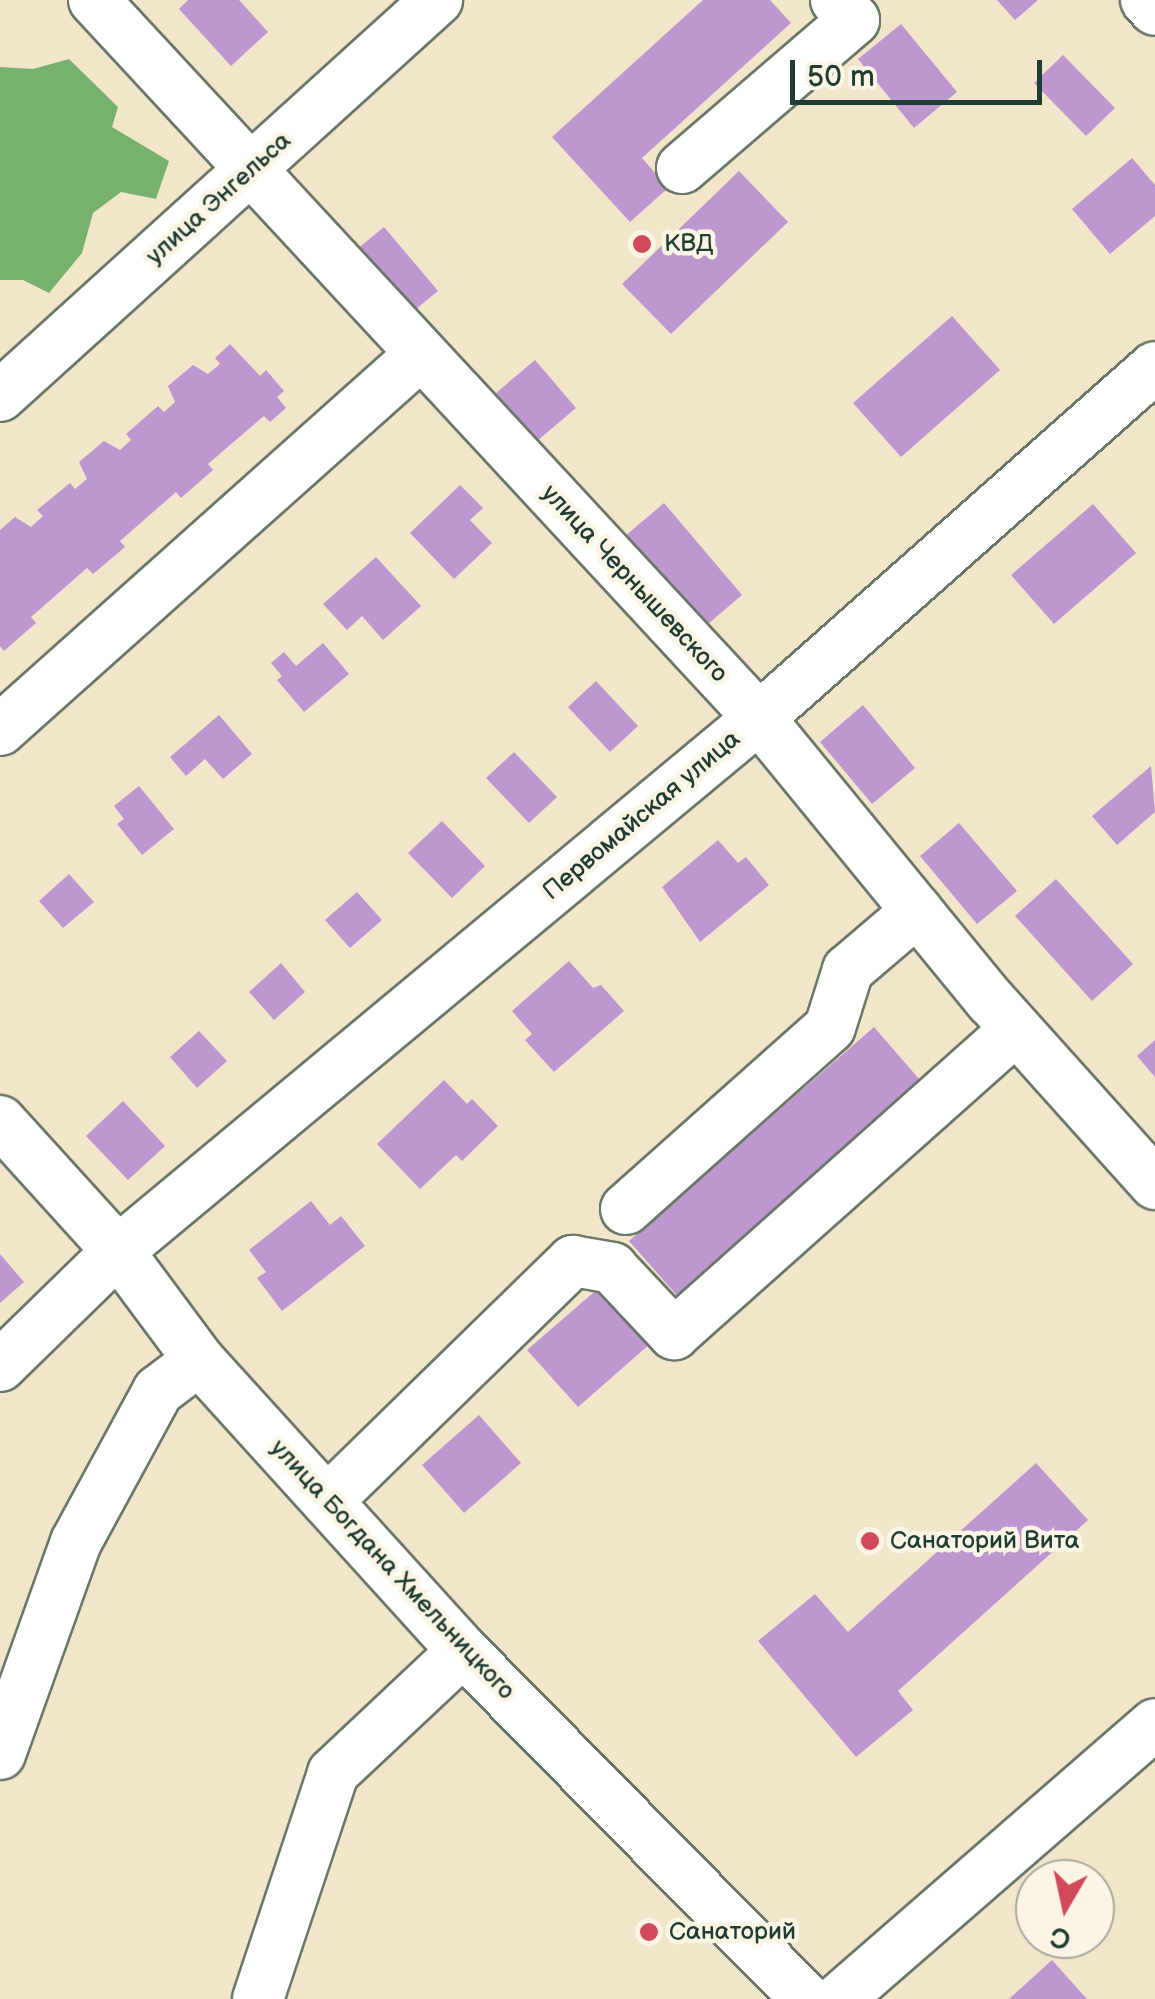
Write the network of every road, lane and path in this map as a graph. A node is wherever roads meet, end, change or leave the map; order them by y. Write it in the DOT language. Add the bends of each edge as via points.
graph roads {
  1 [pos="94,0"];
  2 [pos="437,0"];
  3 [pos="836,0"];
  4 [pos="1146,0"];
  5 [pos="1155,10"];
  6 [pos="682,168"];
  7 [pos="251,171"];
  8 [pos="421,354"];
  9 [pos="1155,367"];
  10 [pos="0,396"];
  11 [pos="759,718"];
  12 [pos="0,730"];
  13 [pos="917,911"];
  14 [pos="1016,1029"];
  15 [pos="0,1122"];
  16 [pos="1155,1184"];
  17 [pos="626,1209"];
  18 [pos="118,1251"];
  19 [pos="199,1360"];
  20 [pos="0,1366"];
  21 [pos="327,1501"];
  22 [pos="463,1652"];
  23 [pos="1155,1724"];
  24 [pos="0,1754"];
  25 [pos="258,1999"];
  26 [pos="806,1999"];
  27 [pos="839,1999"];
  1 -- 7 [label="street, улица Чернышевского"];
  2 -- 7 [label="street, улица Энгельса"];
  3 -- 6 [label="street" via="854,20"];
  4 -- 5 [label="street"];
  7 -- 8 [label="street, улица Чернышевского"];
  7 -- 10 [label="street, улица Энгельса"];
  8 -- 11 [label="street, улица Чернышевского"];
  8 -- 12 [label="street"];
  9 -- 11 [label="street, Первомайская улица"];
  11 -- 13 [label="street, улица Чернышевского"];
  11 -- 18 [label="street, Первомайская улица"];
  13 -- 14 [label="street, улица Чернышевского"];
  13 -- 17 [label="street" via="848,970 830,1026"];
  14 -- 16 [label="street, улица Чернышевского"];
  14 -- 21 [label="street" via="674,1334 612,1268 572,1261"];
  15 -- 18 [label="street, улица Богдана Хмельницкого"];
  18 -- 19 [label="street, улица Богдана Хмельницкого"];
  18 -- 20 [label="street, Первомайская улица"];
  19 -- 21 [label="street, улица Богдана Хмельницкого"];
  19 -- 24 [label="street" via="158,1390 76,1542"];
  21 -- 22 [label="street, улица Богдана Хмельницкого"];
  22 -- 25 [label="street" via="333,1774"];
  22 -- 26 [label="street, улица Богдана Хмельницкого"];
  23 -- 27 [label="street"];
}
